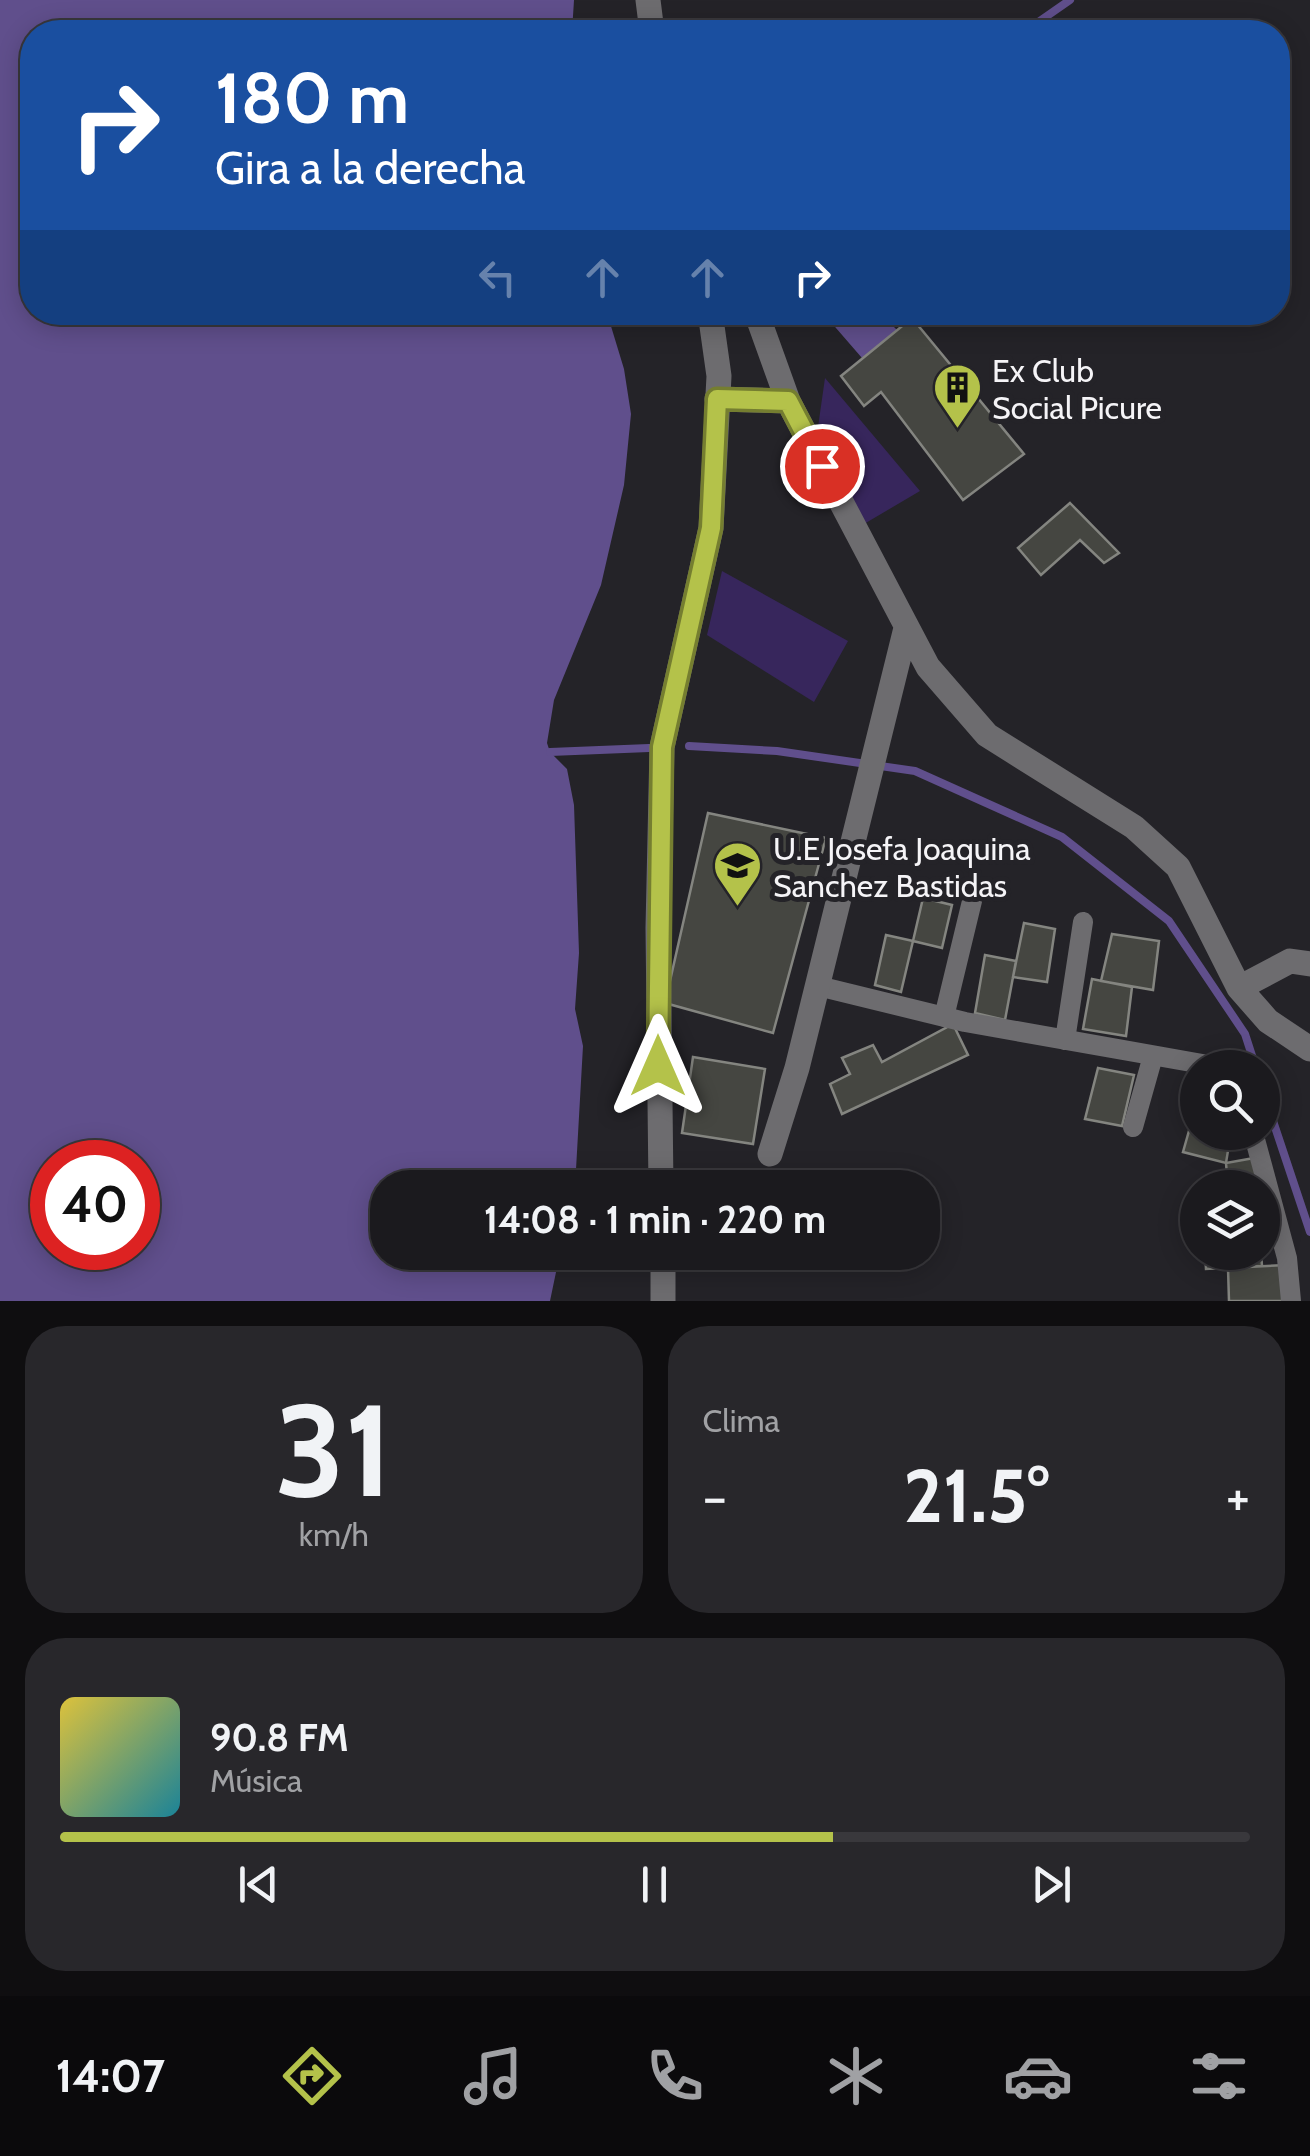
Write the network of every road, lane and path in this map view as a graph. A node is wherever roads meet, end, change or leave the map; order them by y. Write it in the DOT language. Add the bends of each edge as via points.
graph roads {
  1 [pos="712,325"];
  2 [pos="761,325"];
  3 [pos="717,399"];
  4 [pos="788,401"];
  5 [pos="906,628"];
  6 [pos="972,902"];
  7 [pos="1083,922"];
  8 [pos="1310,964"];
  9 [pos="818,986"];
  10 [pos="1239,988"];
  11 [pos="944,1017"];
  12 [pos="1065,1040"];
  13 [pos="1310,1048"];
  14 [pos="1153,1056"];
  15 [pos="1180,1060"];
  16 [pos="1133,1126"];
  17 [pos="1258,1150"];
  18 [pos="770,1154"];
  19 [pos="661,1170"];
  20 [pos="662,1270"];
  21 [pos="663,1301"];
  22 [pos="1291,1301"];
  1 -- 3 [label="street"];
  2 -- 4 [label="street"];
  3 -- 4 [label="street"];
  3 -- 19 [label="street" via="711,528 662,747"];
  4 -- 5 [label="street"];
  5 -- 9 [label="street"];
  5 -- 10 [label="street" via="928,667 987,734 1134,827 1178,867"];
  6 -- 11 [label="street"];
  7 -- 12 [label="street"];
  8 -- 10 [label="street" via="1290,962"];
  9 -- 11 [label="street"];
  9 -- 18 [label="street"];
  10 -- 13 [label="street" via="1268,1021"];
  11 -- 12 [label="street"];
  12 -- 14 [label="street"];
  14 -- 15 [label="street"];
  14 -- 16 [label="street"];
  17 -- 22 [label="street" via="1287,1258"];
  20 -- 21 [label="street"];
}
